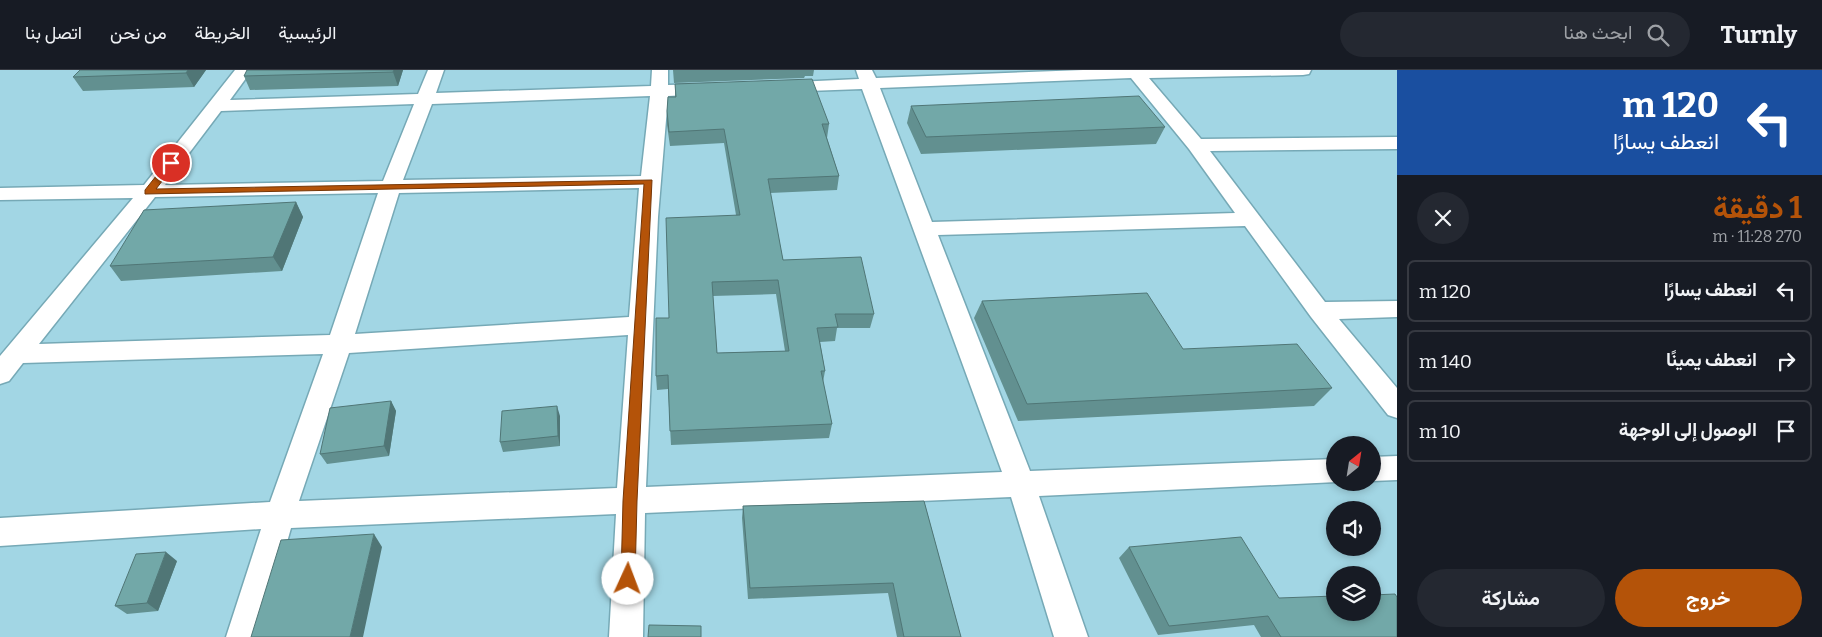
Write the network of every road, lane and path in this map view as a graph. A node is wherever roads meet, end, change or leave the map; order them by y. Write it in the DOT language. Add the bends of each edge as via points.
graph roads {
  1 [pos="244,70"];
  2 [pos="436,70"];
  3 [pos="1303,70"];
  4 [pos="1135,72"];
  5 [pos="866,77"];
  6 [pos="660,80"];
  7 [pos="769,87"];
  8 [pos="729,88"];
  9 [pos="423,100"];
  10 [pos="217,106"];
  11 [pos="1196,145"];
  12 [pos="1395,145"];
  13 [pos="649,182"];
  14 [pos="391,186"];
  15 [pos="149,192"];
  16 [pos="0,194"];
  17 [pos="1251,220"];
  18 [pos="924,229"];
  19 [pos="1397,309"];
  20 [pos="1319,311"];
  21 [pos="640,325"];
  22 [pos="339,344"];
  23 [pos="16,354"];
  24 [pos="0,374"];
  25 [pos="1397,407"];
  26 [pos="1397,468"];
  27 [pos="1381,469"];
  28 [pos="1326,471"];
  29 [pos="1021,484"];
  30 [pos="630,501"];
  31 [pos="280,515"];
  32 [pos="0,532"];
  33 [pos="242,637"];
  34 [pos="626,637"];
  35 [pos="1071,637"];
  1 -- 10 [label="street"];
  2 -- 9 [label="street"];
  3 -- 4 [label="street"];
  4 -- 5 [label="street"];
  4 -- 11 [label="street"];
  5 -- 7 [label="street"];
  5 -- 18 [label="street"];
  6 -- 8 [label="street"];
  6 -- 9 [label="street"];
  6 -- 13 [label="street"];
  9 -- 10 [label="street"];
  9 -- 14 [label="street"];
  10 -- 15 [label="street"];
  11 -- 12 [label="street"];
  11 -- 17 [label="street"];
  13 -- 14 [label="street"];
  13 -- 21 [label="street"];
  14 -- 15 [label="street"];
  14 -- 22 [label="street"];
  15 -- 16 [label="street"];
  15 -- 23 [label="street"];
  17 -- 18 [label="street"];
  17 -- 20 [label="street"];
  18 -- 29 [label="street"];
  19 -- 20 [label="street"];
  20 -- 25 [label="street"];
  21 -- 22 [label="street"];
  21 -- 30 [label="street"];
  22 -- 23 [label="street"];
  22 -- 31 [label="street"];
  23 -- 24 [label="street"];
  26 -- 27 [label="street"];
  28 -- 29 [label="street"];
  29 -- 30 [label="street"];
  29 -- 35 [label="street"];
  30 -- 31 [label="street"];
  30 -- 34 [label="street"];
  31 -- 32 [label="street"];
  31 -- 33 [label="street"];
}
